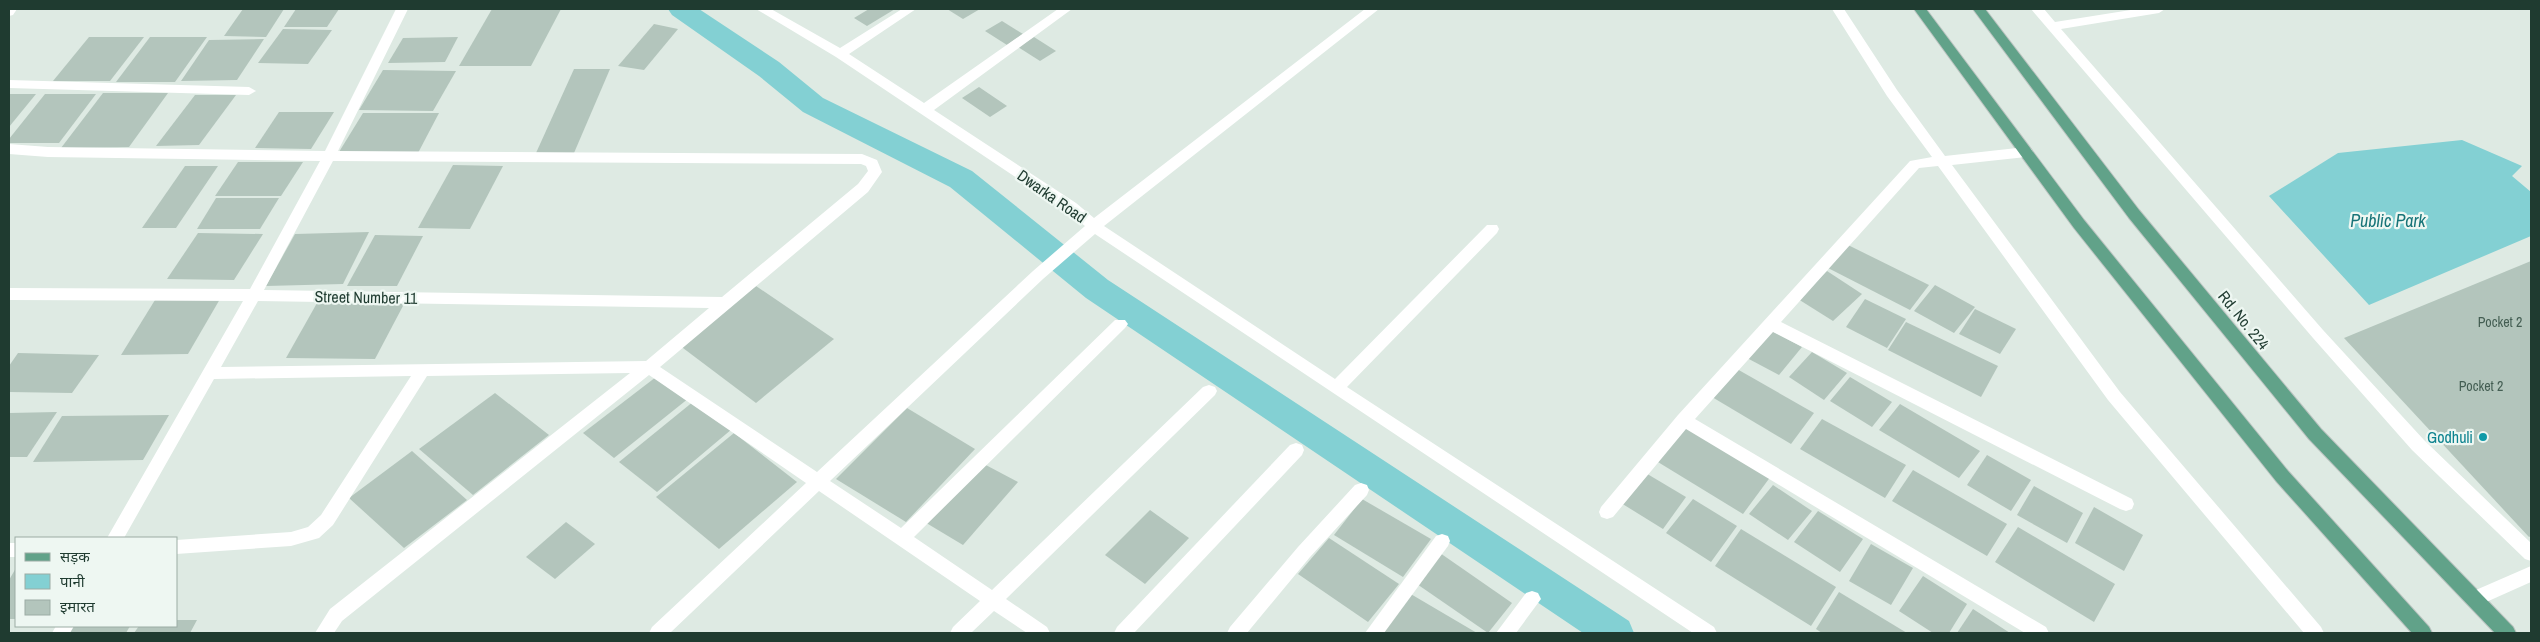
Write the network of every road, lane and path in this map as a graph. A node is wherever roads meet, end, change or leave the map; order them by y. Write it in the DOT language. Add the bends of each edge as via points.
graph roads {
  1 [pos="402,9"];
  2 [pos="762,9"];
  3 [pos="910,9"];
  4 [pos="1066,9"];
  5 [pos="1373,9"];
  6 [pos="1838,9"];
  7 [pos="1920,9"];
  8 [pos="1979,9"];
  9 [pos="2037,9"];
  10 [pos="2159,9"];
  11 [pos="2108,13"];
  12 [pos="2051,27"];
  13 [pos="840,54"];
  14 [pos="9,84"];
  15 [pos="249,91"];
  16 [pos="924,110"];
  17 [pos="9,149"];
  18 [pos="2026,152"];
  19 [pos="329,156"];
  20 [pos="1942,161"];
  21 [pos="1094,226"];
  22 [pos="1492,229"];
  23 [pos="9,294"];
  24 [pos="254,295"];
  25 [pos="724,303"];
  26 [pos="1120,324"];
  27 [pos="1771,324"];
  28 [pos="649,367"];
  29 [pos="423,370"];
  30 [pos="209,373"];
  31 [pos="1336,388"];
  32 [pos="1209,391"];
  33 [pos="1684,420"];
  34 [pos="1296,450"];
  35 [pos="818,483"];
  36 [pos="1361,490"];
  37 [pos="2126,504"];
  38 [pos="1607,512"];
  39 [pos="116,537"];
  40 [pos="902,538"];
  41 [pos="1442,541"];
  42 [pos="178,547"];
  43 [pos="2531,554"];
  44 [pos="2531,574"];
  45 [pos="1532,599"];
  46 [pos="992,600"];
  47 [pos="2474,600"];
  48 [pos="324,633"];
  49 [pos="658,633"];
  50 [pos="959,633"];
  51 [pos="1041,633"];
  52 [pos="1123,633"];
  53 [pos="1236,633"];
  54 [pos="1374,633"];
  55 [pos="1505,633"];
  56 [pos="1708,633"];
  57 [pos="2040,633"];
  58 [pos="2315,633"];
  59 [pos="2423,633"];
  60 [pos="2507,633"];
  1 -- 19 [label="street"];
  2 -- 13 [label="street, Dwarka Road"];
  3 -- 13 [label="street"];
  4 -- 16 [label="street"];
  5 -- 21 [label="street, Dwarka Road"];
  6 -- 20 [label="street" via="1892,93"];
  7 -- 18 [label="main road"];
  8 -- 47 [label="main road, Rd. No. 224" via="2134,214 2315,434"];
  9 -- 12 [label="street"];
  10 -- 11 [label="street"];
  11 -- 12 [label="street"];
  12 -- 43 [label="street" via="2418,446"];
  13 -- 16 [label="street, Dwarka Road"];
  14 -- 15 [label="street"];
  16 -- 21 [label="street, Dwarka Road" via="1071,207"];
  17 -- 19 [label="street"];
  18 -- 20 [label="street"];
  18 -- 59 [label="main road" via="2079,224 2282,476"];
  19 -- 24 [label="street"];
  19 -- 25 [label="street" via="862,159 872,163 876,172 863,188"];
  20 -- 27 [label="street" via="1915,164"];
  20 -- 58 [label="street" via="2114,396"];
  21 -- 31 [label="street"];
  21 -- 35 [label="street"];
  22 -- 31 [label="street"];
  23 -- 24 [label="street, Street Number 11"];
  24 -- 25 [label="street, Street Number 11"];
  24 -- 30 [label="street"];
  25 -- 28 [label="street"];
  26 -- 40 [label="street"];
  27 -- 33 [label="street"];
  27 -- 37 [label="street"];
  28 -- 29 [label="street"];
  28 -- 35 [label="street"];
  28 -- 48 [label="street" via="336,615"];
  29 -- 30 [label="street"];
  29 -- 42 [label="street" via="327,520 313,533 291,539"];
  30 -- 39 [label="street"];
  31 -- 56 [label="street"];
  32 -- 46 [label="street"];
  33 -- 38 [label="street"];
  33 -- 57 [label="street"];
  34 -- 52 [label="street"];
  35 -- 40 [label="street"];
  35 -- 49 [label="street"];
  36 -- 53 [label="street"];
  40 -- 46 [label="street"];
  41 -- 54 [label="street"];
  44 -- 47 [label="street"];
  45 -- 55 [label="street"];
  46 -- 50 [label="street"];
  46 -- 51 [label="street"];
  47 -- 60 [label="main road, Rd. No. 224"];
}
